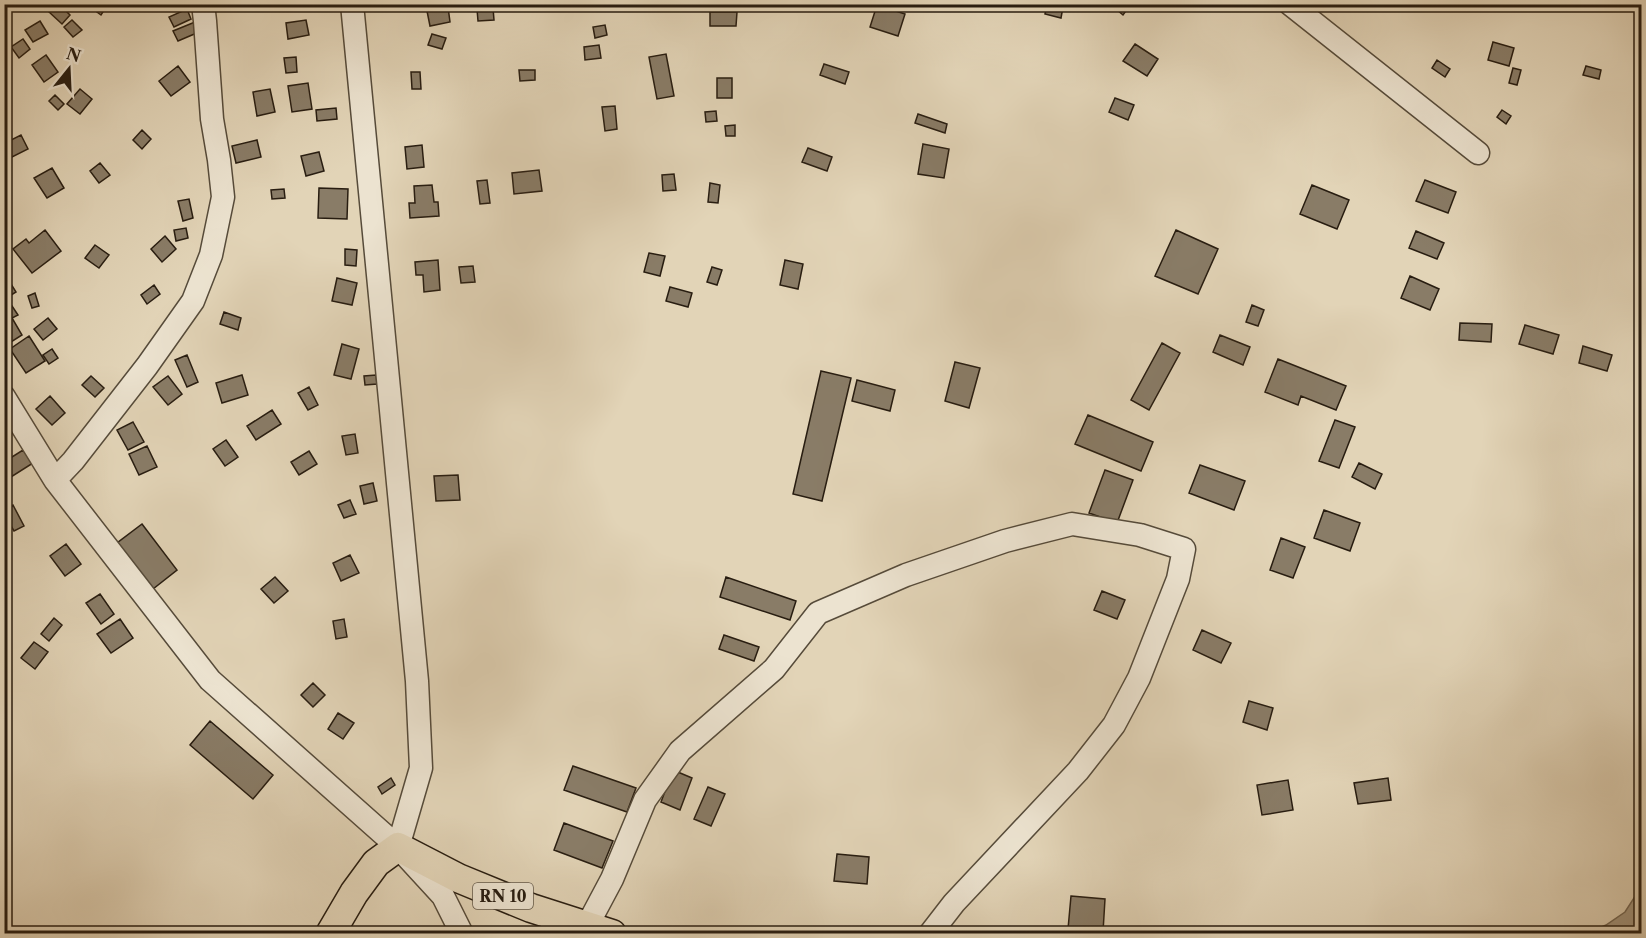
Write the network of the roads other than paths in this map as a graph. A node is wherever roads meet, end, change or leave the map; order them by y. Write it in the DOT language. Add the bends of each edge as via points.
graph roads {
  1 [pos="203,4"];
  2 [pos="352,4"];
  3 [pos="1290,4"];
  4 [pos="1478,153"];
  5 [pos="4,398"];
  6 [pos="55,480"];
  7 [pos="398,847"];
  8 [pos="600,930"];
  9 [pos="330,933"];
  10 [pos="462,933"];
  11 [pos="930,933"];
  1 -- 6 [label="street" via="223,197 211,255 193,301 147,366"];
  2 -- 7 [label="street" via="417,681 421,768"];
  3 -- 4 [label="street"];
  5 -- 6 [label="street"];
  6 -- 7 [label="street" via="210,680"];
  7 -- 8 [label="main road, RN 10" via="458,878 531,908"];
  7 -- 9 [label="main road" via="376,863"];
  7 -- 10 [label="street" via="443,896"];
  8 -- 11 [label="street" via="612,879 645,800 680,751 774,669 818,613 917,571 1005,540 1072,524 1140,535 1184,549 1178,579 1139,678 1114,725 1078,771"];
}
